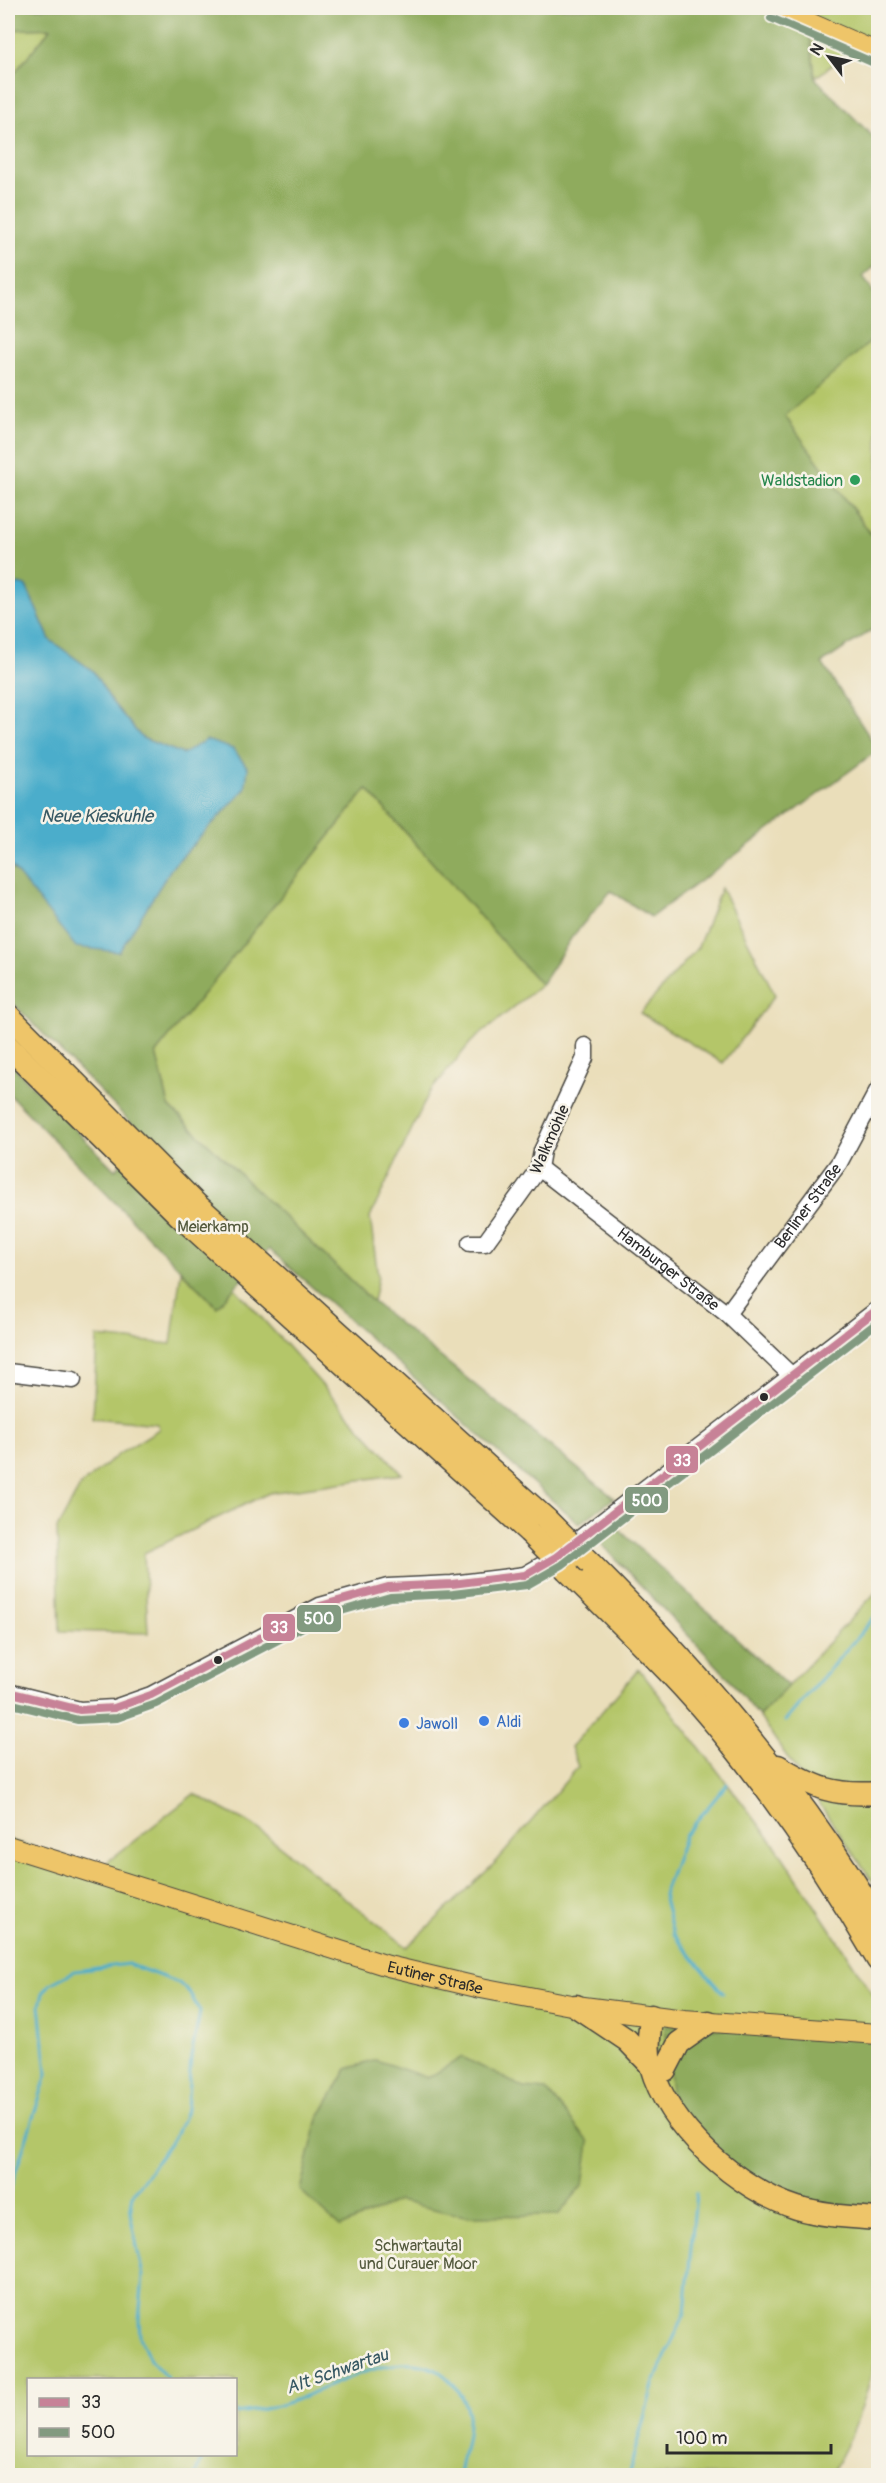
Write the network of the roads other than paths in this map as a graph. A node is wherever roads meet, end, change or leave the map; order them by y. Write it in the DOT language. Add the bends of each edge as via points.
graph roads {
  1 [pos="775,8"];
  2 [pos="879,53"];
  3 [pos="8,1015"];
  4 [pos="8,1046"];
  5 [pos="585,1046"];
  6 [pos="879,1090"];
  7 [pos="539,1168"];
  8 [pos="470,1243"];
  9 [pos="879,1308"];
  10 [pos="728,1314"];
  11 [pos="8,1372"];
  12 [pos="792,1376"];
  13 [pos="73,1380"];
  14 [pos="538,1527"];
  15 [pos="8,1692"];
  16 [pos="768,1761"];
  17 [pos="879,1793"];
  18 [pos="8,1846"];
  19 [pos="879,1920"];
  20 [pos="878,1960"];
  21 [pos="576,2006"];
  22 [pos="658,2016"];
  23 [pos="709,2022"];
  24 [pos="879,2034"];
  25 [pos="658,2068"];
  26 [pos="879,2208"];
  27 [pos="879,2219"];
  1 -- 2 [label="main road"];
  3 -- 14 [label="highway" via="196,1205"];
  4 -- 14 [label="highway" via="180,1217"];
  5 -- 7 [label="street, Walkmöhle" via="585,1058 542,1151"];
  6 -- 10 [label="street, Berliner Straße" via="839,1163"];
  7 -- 8 [label="street, Walkmöhle" via="485,1243"];
  7 -- 10 [label="street, Hamburger Straße"];
  9 -- 12 [label="street"];
  10 -- 12 [label="street, Hamburger Straße"];
  11 -- 13 [label="street"];
  12 -- 15 [label="street" via="556,1557 525,1575 388,1587 349,1596 310,1611 151,1695 114,1708 80,1710"];
  14 -- 16 [label="highway, bridge" via="591,1564 670,1644"];
  14 -- 20 [label="highway, bridge" via="567,1570 655,1657 729,1740 830,1880"];
  16 -- 17 [label="highway" via="815,1788 850,1794"];
  16 -- 19 [label="highway" via="848,1869"];
  18 -- 21 [label="main road, Eutiner Straße" via="388,1966"];
  21 -- 22 [label="main road, Eutiner Straße"];
  21 -- 25 [label="highway" via="627,2040"];
  22 -- 23 [label="main road, Eutiner Straße"];
  22 -- 25 [label="highway" via="649,2048"];
  23 -- 24 [label="main road, Eutiner Straße"];
  23 -- 25 [label="highway" via="679,2043"];
  25 -- 26 [label="highway" via="695,2129 737,2170 771,2190 809,2205 832,2209"];
  25 -- 27 [label="highway" via="669,2102 691,2136 729,2172 764,2194 797,2208"];
}
